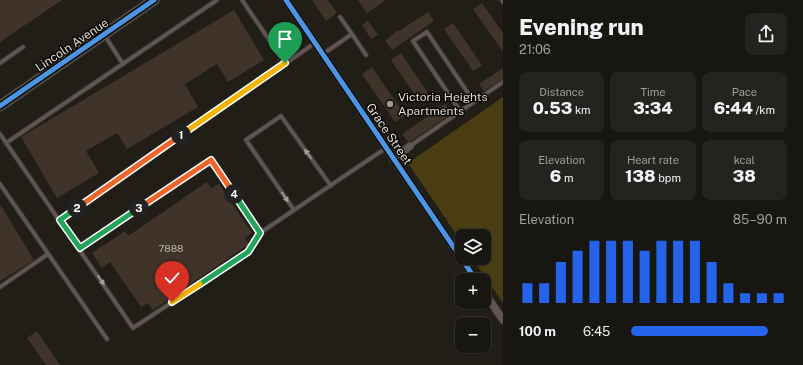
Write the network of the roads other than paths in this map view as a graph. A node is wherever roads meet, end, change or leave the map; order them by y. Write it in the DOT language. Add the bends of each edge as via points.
graph roads {
  1 [pos="154,0"];
  2 [pos="217,0"];
  3 [pos="242,0"];
  4 [pos="286,0"];
  5 [pos="340,17"];
  6 [pos="352,34"];
  7 [pos="104,35"];
  8 [pos="315,43"];
  9 [pos="23,48"];
  10 [pos="323,54"];
  11 [pos="366,55"];
  12 [pos="0,63"];
  13 [pos="285,63"];
  14 [pos="123,64"];
  15 [pos="503,82"];
  16 [pos="474,102"];
  17 [pos="0,106"];
  18 [pos="460,111"];
  19 [pos="0,134"];
  20 [pos="6,143"];
  21 [pos="410,146"];
  22 [pos="386,148"];
  23 [pos="393,158"];
  24 [pos="0,184"];
  25 [pos="331,186"];
  26 [pos="294,210"];
  27 [pos="60,220"];
  28 [pos="260,233"];
  29 [pos="80,248"];
  30 [pos="48,254"];
  31 [pos="471,273"];
  32 [pos="0,287"];
  33 [pos="491,302"];
  34 [pos="503,320"];
  35 [pos="107,339"];
  1 -- 7 [label="street, Lincoln Avenue"];
  2 -- 14 [label="lane"];
  3 -- 13 [label="lane"];
  4 -- 8 [label="street, Grace Street"];
  5 -- 6 [label="lane"];
  6 -- 10 [label="lane"];
  6 -- 11 [label="lane"];
  7 -- 14 [label="lane"];
  7 -- 17 [label="street, Lincoln Avenue"];
  8 -- 10 [label="street, Grace Street"];
  8 -- 13 [label="lane"];
  9 -- 12 [label="lane"];
  10 -- 22 [label="street, Grace Street"];
  13 -- 27 [label="lane"];
  14 -- 20 [label="lane"];
  15 -- 16 [label="lane"];
  16 -- 18 [label="lane"];
  16 -- 18 [label="lane" via="427,32 412,41"];
  18 -- 21 [label="lane"];
  19 -- 20 [label="lane"];
  20 -- 27 [label="lane"];
  21 -- 23 [label="street"];
  22 -- 23 [label="street, Grace Street"];
  22 -- 25 [label="lane"];
  23 -- 31 [label="street, Grace Street"];
  24 -- 30 [label="lane"];
  25 -- 26 [label="lane"];
  25 -- 26 [label="lane, one-way" via="281,116 246,140"];
  26 -- 28 [label="lane"];
  27 -- 29 [label="lane"];
  28 -- 29 [label="lane" via="211,160"];
  29 -- 28 [label="lane, one-way" via="133,328 248,252"];
  30 -- 32 [label="lane"];
  30 -- 35 [label="lane"];
  33 -- 34 [label="street"];
}
